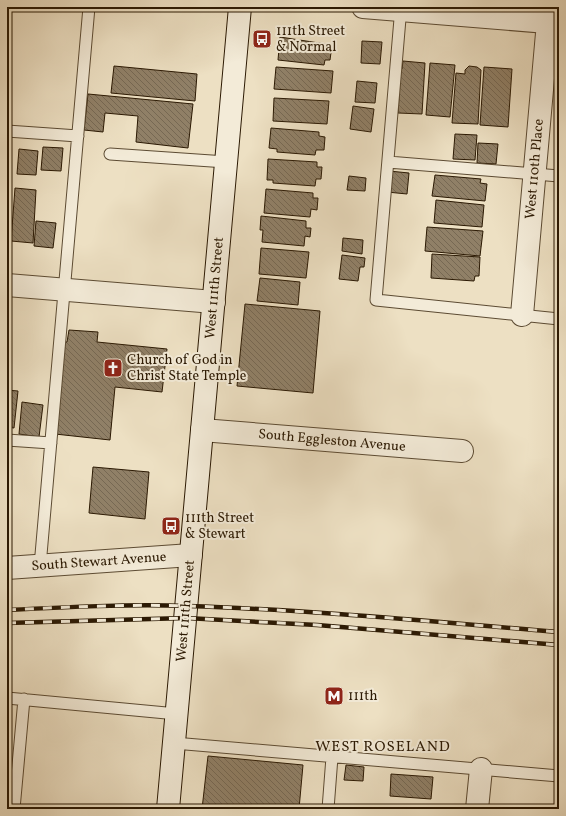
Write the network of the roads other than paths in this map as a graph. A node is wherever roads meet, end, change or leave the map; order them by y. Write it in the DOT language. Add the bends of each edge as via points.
graph roads {
  1 [pos="89,7"];
  2 [pos="240,7"];
  3 [pos="363,7"];
  4 [pos="401,9"];
  5 [pos="553,23"];
  6 [pos="7,131"];
  7 [pos="78,136"];
  8 [pos="110,154"];
  9 [pos="226,162"];
  10 [pos="388,162"];
  11 [pos="534,174"];
  12 [pos="559,176"];
  13 [pos="7,285"];
  14 [pos="64,290"];
  15 [pos="214,302"];
  16 [pos="522,315"];
  17 [pos="559,319"];
  18 [pos="202,430"];
  19 [pos="7,440"];
  20 [pos="51,443"];
  21 [pos="462,451"];
  22 [pos="191,556"];
  23 [pos="40,566"];
  24 [pos="7,568"];
  25 [pos="7,698"];
  26 [pos="24,699"];
  27 [pos="177,714"];
  28 [pos="174,743"];
  29 [pos="332,756"];
  30 [pos="480,769"];
  31 [pos="559,776"];
  32 [pos="14,809"];
  33 [pos="168,809"];
  34 [pos="328,809"];
  35 [pos="477,809"];
  1 -- 7 [label="lane"];
  2 -- 9 [label="street, West 111th Street"];
  3 -- 4 [label="street"];
  4 -- 5 [label="street"];
  4 -- 10 [label="lane"];
  5 -- 11 [label="street, West 110th Place"];
  6 -- 7 [label="lane"];
  7 -- 14 [label="lane"];
  8 -- 9 [label="lane"];
  9 -- 15 [label="street, West 111th Street"];
  10 -- 11 [label="lane"];
  10 -- 16 [label="lane" via="376,300"];
  11 -- 12 [label="lane"];
  11 -- 16 [label="street, West 110th Place"];
  13 -- 14 [label="street"];
  14 -- 15 [label="street"];
  14 -- 20 [label="lane"];
  15 -- 18 [label="street, West 111th Street"];
  16 -- 17 [label="lane"];
  18 -- 21 [label="street, South Eggleston Avenue"];
  18 -- 22 [label="street, West 111th Street"];
  19 -- 20 [label="lane"];
  20 -- 23 [label="lane"];
  22 -- 23 [label="street, South Stewart Avenue"];
  22 -- 27 [label="street, West 111th Street"];
  23 -- 24 [label="street, South Stewart Avenue"];
  25 -- 26 [label="lane"];
  26 -- 27 [label="lane"];
  26 -- 32 [label="lane"];
  27 -- 28 [label="street, West 111th Street"];
  28 -- 29 [label="lane"];
  28 -- 33 [label="street, West 111th Street"];
  29 -- 30 [label="lane"];
  29 -- 34 [label="lane"];
  30 -- 31 [label="lane"];
  30 -- 35 [label="street"];
}
